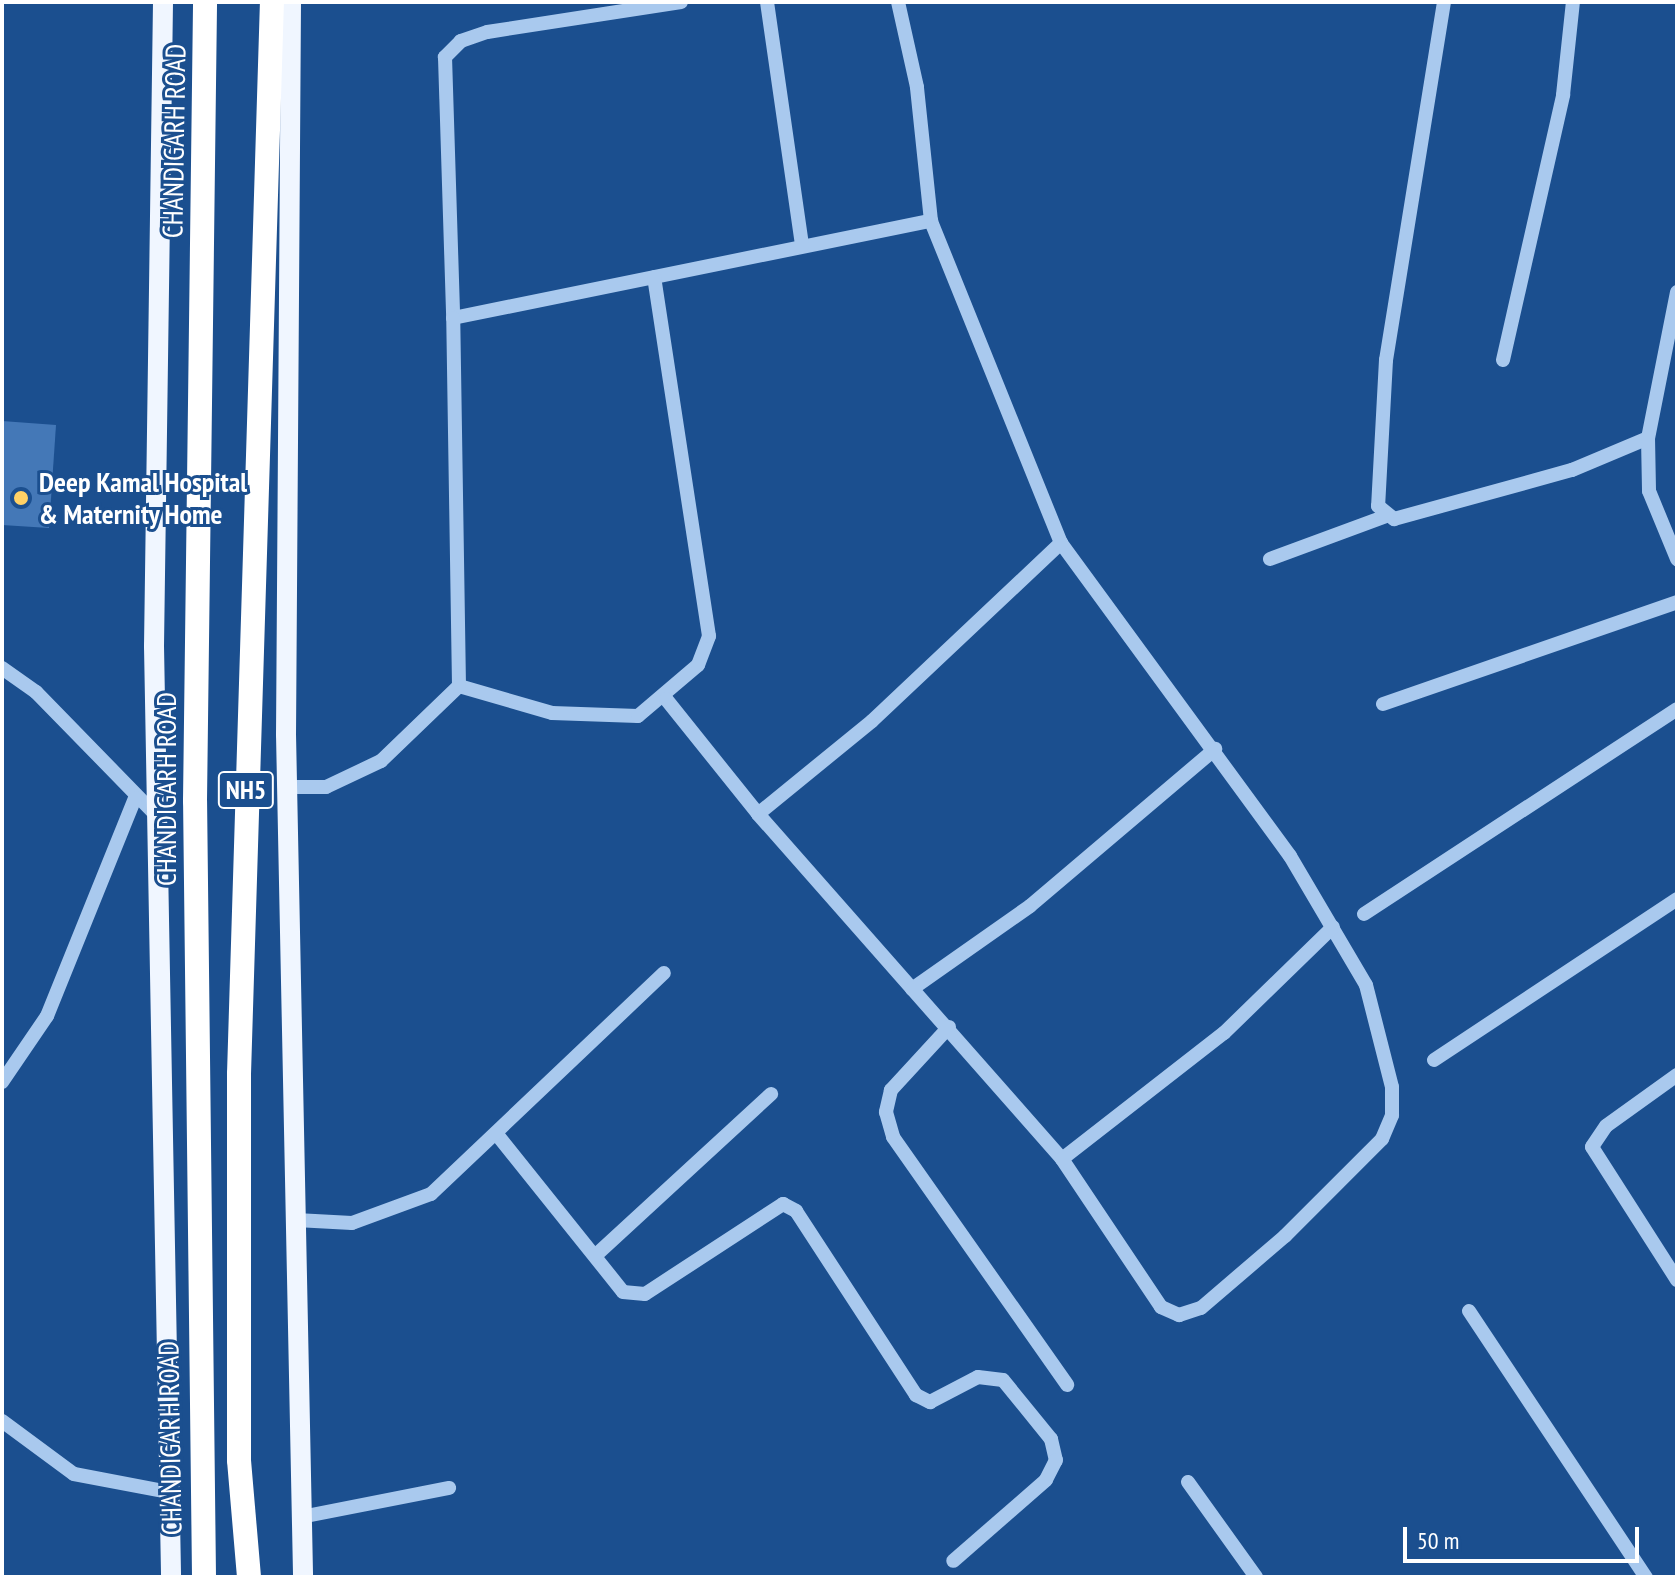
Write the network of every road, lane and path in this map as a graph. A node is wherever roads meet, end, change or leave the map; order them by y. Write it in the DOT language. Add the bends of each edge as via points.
graph roads {
  1 [pos="163,2"];
  2 [pos="205,2"];
  3 [pos="272,2"];
  4 [pos="291,2"];
  5 [pos="681,2"];
  6 [pos="767,2"];
  7 [pos="898,2"];
  8 [pos="1444,2"];
  9 [pos="1573,2"];
  10 [pos="931,221"];
  11 [pos="802,246"];
  12 [pos="654,277"];
  13 [pos="1677,292"];
  14 [pos="453,318"];
  15 [pos="1503,360"];
  16 [pos="1648,438"];
  17 [pos="1386,516"];
  18 [pos="1061,543"];
  19 [pos="1270,559"];
  20 [pos="1677,559"];
  21 [pos="1677,602"];
  22 [pos="2,668"];
  23 [pos="459,686"];
  24 [pos="666,699"];
  25 [pos="1383,704"];
  26 [pos="1677,709"];
  27 [pos="1215,749"];
  28 [pos="287,787"];
  29 [pos="135,798"];
  30 [pos="758,814"];
  31 [pos="157,816"];
  32 [pos="1677,899"];
  33 [pos="1364,914"];
  34 [pos="1333,927"];
  35 [pos="664,973"];
  36 [pos="912,989"];
  37 [pos="949,1027"];
  38 [pos="1434,1060"];
  39 [pos="1677,1075"];
  40 [pos="2,1082"];
  41 [pos="771,1094"];
  42 [pos="499,1137"];
  43 [pos="1062,1159"];
  44 [pos="296,1220"];
  45 [pos="596,1255"];
  46 [pos="1677,1280"];
  47 [pos="1469,1311"];
  48 [pos="1067,1385"];
  49 [pos="2,1421"];
  50 [pos="1188,1482"];
  51 [pos="449,1488"];
  52 [pos="169,1492"];
  53 [pos="301,1517"];
  54 [pos="953,1561"];
  55 [pos="171,1577"];
  56 [pos="204,1577"];
  57 [pos="249,1577"];
  58 [pos="303,1577"];
  59 [pos="1256,1577"];
  60 [pos="1646,1577"];
  1 -- 31 [label="main road"];
  2 -- 56 [label="highway, CHANDIGARH ROAD / NH5" via="195,801"];
  3 -- 57 [label="highway, NH5" via="239,1074 239,1460"];
  4 -- 28 [label="main road"];
  5 -- 14 [label="street" via="487,32 461,41 445,57"];
  6 -- 11 [label="street"];
  7 -- 10 [label="street" via="917,87"];
  8 -- 17 [label="street" via="1386,360 1378,506"];
  9 -- 15 [label="street" via="1563,95"];
  10 -- 11 [label="street"];
  10 -- 18 [label="street"];
  11 -- 12 [label="street"];
  12 -- 14 [label="street"];
  12 -- 24 [label="street" via="709,636 698,665"];
  13 -- 16 [label="street"];
  14 -- 23 [label="street"];
  16 -- 17 [label="street" via="1572,470"];
  16 -- 20 [label="street" via="1649,491"];
  17 -- 19 [label="street"];
  18 -- 27 [label="street"];
  18 -- 30 [label="street" via="872,721"];
  21 -- 25 [label="street"];
  22 -- 29 [label="street" via="56,711"];
  23 -- 24 [label="street" via="552,713 638,716"];
  23 -- 28 [label="street" via="381,761 326,787"];
  24 -- 30 [label="street"];
  26 -- 33 [label="street"];
  27 -- 34 [label="street"];
  27 -- 36 [label="street" via="1030,906"];
  28 -- 44 [label="main road"];
  29 -- 31 [label="street"];
  29 -- 40 [label="street" via="47,1016"];
  30 -- 36 [label="street"];
  31 -- 52 [label="main road"];
  32 -- 38 [label="street"];
  34 -- 43 [label="street" via="1224,1033"];
  34 -- 43 [label="street" via="1366,985 1392,1087 1392,1115 1382,1139 1285,1236 1201,1308 1179,1315 1161,1307"];
  35 -- 42 [label="street"];
  36 -- 37 [label="street"];
  37 -- 43 [label="street"];
  37 -- 48 [label="street" via="891,1090 886,1112 893,1137"];
  39 -- 46 [label="street" via="1606,1126 1592,1147"];
  41 -- 45 [label="street"];
  42 -- 44 [label="street" via="431,1194 352,1223"];
  42 -- 45 [label="street"];
  44 -- 53 [label="main road"];
  45 -- 54 [label="street" via="623,1292 645,1294 783,1204 796,1211 916,1395 930,1402 978,1377 1003,1380 1051,1439 1056,1460 1046,1480"];
  47 -- 60 [label="street"];
  49 -- 52 [label="street" via="74,1474"];
  50 -- 59 [label="street"];
  51 -- 53 [label="street"];
  52 -- 55 [label="main road"];
  53 -- 58 [label="main road"];
}
